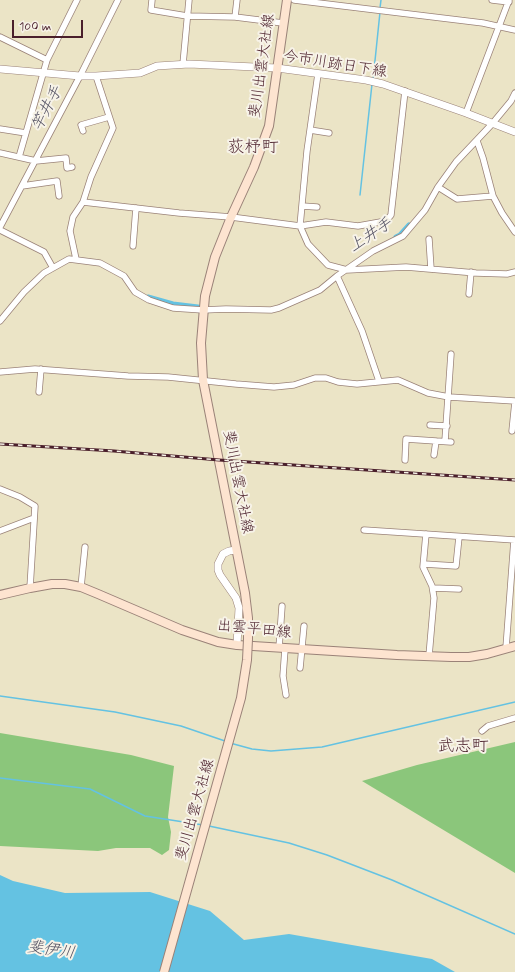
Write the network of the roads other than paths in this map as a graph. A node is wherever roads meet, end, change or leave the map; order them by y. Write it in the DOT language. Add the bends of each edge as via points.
graph roads {
  1 [pos="78,0"];
  2 [pos="118,0"];
  3 [pos="152,0"];
  4 [pos="189,0"];
  5 [pos="237,0"];
  6 [pos="287,0"];
  7 [pos="294,0"];
  8 [pos="492,0"];
  9 [pos="509,1"];
  10 [pos="187,16"];
  11 [pos="234,17"];
  12 [pos="283,23"];
  13 [pos="499,27"];
  14 [pos="515,30"];
  15 [pos="0,37"];
  16 [pos="47,60"];
  17 [pos="183,64"];
  18 [pos="277,68"];
  19 [pos="0,69"];
  20 [pos="44,72"];
  21 [pos="318,74"];
  22 [pos="80,76"];
  23 [pos="96,76"];
  24 [pos="405,91"];
  25 [pos="515,93"];
  26 [pos="466,113"];
  27 [pos="109,116"];
  28 [pos="492,124"];
  29 [pos="0,129"];
  30 [pos="310,130"];
  31 [pos="83,131"];
  32 [pos="515,132"];
  33 [pos="26,134"];
  34 [pos="329,134"];
  35 [pos="477,141"];
  36 [pos="0,153"];
  37 [pos="19,157"];
  38 [pos="36,161"];
  39 [pos="72,167"];
  40 [pos="22,186"];
  41 [pos="438,187"];
  42 [pos="60,196"];
  43 [pos="493,196"];
  44 [pos="83,202"];
  45 [pos="302,206"];
  46 [pos="317,207"];
  47 [pos="136,208"];
  48 [pos="231,217"];
  49 [pos="513,223"];
  50 [pos="300,226"];
  51 [pos="0,229"];
  52 [pos="515,232"];
  53 [pos="429,238"];
  54 [pos="133,246"];
  55 [pos="76,259"];
  56 [pos="53,268"];
  57 [pos="431,269"];
  58 [pos="347,270"];
  59 [pos="471,272"];
  60 [pos="515,272"];
  61 [pos="337,276"];
  62 [pos="469,294"];
  63 [pos="203,310"];
  64 [pos="1,318"];
  65 [pos="451,354"];
  66 [pos="41,369"];
  67 [pos="0,372"];
  68 [pos="203,380"];
  69 [pos="379,382"];
  70 [pos="39,392"];
  71 [pos="449,396"];
  72 [pos="515,402"];
  73 [pos="430,425"];
  74 [pos="447,426"];
  75 [pos="512,430"];
  76 [pos="436,441"];
  77 [pos="434,455"];
  78 [pos="405,460"];
  79 [pos="0,489"];
  80 [pos="34,518"];
  81 [pos="364,530"];
  82 [pos="0,531"];
  83 [pos="426,534"];
  84 [pos="459,537"];
  85 [pos="514,540"];
  86 [pos="85,547"];
  87 [pos="236,550"];
  88 [pos="424,564"];
  89 [pos="81,587"];
  90 [pos="30,588"];
  91 [pos="433,588"];
  92 [pos="459,589"];
  93 [pos="0,595"];
  94 [pos="282,606"];
  95 [pos="304,626"];
  96 [pos="237,645"];
  97 [pos="515,646"];
  98 [pos="282,648"];
  99 [pos="506,648"];
  100 [pos="302,650"];
  101 [pos="429,656"];
  102 [pos="300,668"];
  103 [pos="286,694"];
  104 [pos="515,718"];
  105 [pos="482,731"];
  106 [pos="164,972"];
  1 -- 16 [label="street"];
  2 -- 22 [label="street"];
  3 -- 10 [label="street" via="151,10"];
  4 -- 10 [label="street"];
  5 -- 11 [label="street"];
  6 -- 12 [label="main road, 斐川出雲大社線"];
  7 -- 13 [label="street" via="446,18"];
  8 -- 9 [label="street"];
  9 -- 13 [label="street"];
  10 -- 11 [label="street"];
  10 -- 17 [label="street"];
  11 -- 12 [label="street"];
  12 -- 18 [label="main road, 斐川出雲大社線"];
  13 -- 14 [label="street"];
  13 -- 26 [label="street"];
  15 -- 16 [label="street"];
  16 -- 20 [label="street"];
  17 -- 18 [label="street, 今市川跡日下線"];
  17 -- 23 [label="street, 今市川跡日下線" via="157,66 140,72"];
  18 -- 21 [label="street, 今市川跡日下線"];
  18 -- 48 [label="main road, 斐川出雲大社線" via="270,126"];
  19 -- 20 [label="street, 今市川跡日下線"];
  20 -- 22 [label="street, 今市川跡日下線"];
  20 -- 33 [label="street"];
  21 -- 24 [label="street, 今市川跡日下線" via="366,80"];
  21 -- 30 [label="street"];
  22 -- 23 [label="street, 今市川跡日下線"];
  22 -- 38 [label="street"];
  23 -- 27 [label="street"];
  24 -- 26 [label="street, 今市川跡日下線"];
  24 -- 50 [label="street" via="391,215 386,222 358,226 326,222"];
  25 -- 28 [label="street"];
  26 -- 28 [label="street, 今市川跡日下線"];
  27 -- 31 [label="street" via="81,125"];
  27 -- 44 [label="street" via="113,128"];
  28 -- 32 [label="street, 今市川跡日下線"];
  28 -- 35 [label="street"];
  29 -- 33 [label="street"];
  30 -- 34 [label="street"];
  30 -- 45 [label="street"];
  33 -- 37 [label="street"];
  35 -- 41 [label="street" via="463,153"];
  35 -- 43 [label="street"];
  36 -- 37 [label="street"];
  37 -- 38 [label="street"];
  38 -- 39 [label="street" via="66,158 67,168"];
  38 -- 40 [label="street"];
  40 -- 42 [label="street" via="57,181"];
  40 -- 51 [label="street"];
  41 -- 43 [label="street" via="457,199"];
  41 -- 58 [label="street" via="425,210 403,236 373,251"];
  43 -- 49 [label="street" via="502,213"];
  44 -- 47 [label="street"];
  44 -- 55 [label="street" via="73,217 70,231"];
  45 -- 46 [label="street"];
  45 -- 50 [label="street"];
  47 -- 48 [label="street"];
  47 -- 54 [label="street"];
  48 -- 50 [label="street"];
  48 -- 63 [label="main road, 斐川出雲大社線" via="215,257"];
  49 -- 52 [label="street"];
  50 -- 58 [label="street" via="308,244 328,265"];
  51 -- 56 [label="street" via="44,252"];
  53 -- 57 [label="street"];
  55 -- 56 [label="street" via="69,259"];
  55 -- 63 [label="street" via="100,263 112,269 124,276 135,292 149,300 173,308"];
  56 -- 64 [label="street" via="24,292"];
  57 -- 58 [label="street" via="406,267"];
  57 -- 59 [label="street"];
  58 -- 61 [label="street"];
  59 -- 60 [label="street"];
  59 -- 62 [label="street"];
  61 -- 63 [label="street" via="320,290 279,308"];
  61 -- 69 [label="street" via="362,331"];
  63 -- 68 [label="main road, 斐川出雲大社線" via="200,343"];
  65 -- 71 [label="street"];
  66 -- 67 [label="street"];
  66 -- 68 [label="street"];
  66 -- 70 [label="street"];
  68 -- 69 [label="street" via="274,387 294,385 314,378 357,384"];
  68 -- 87 [label="main road, 斐川出雲大社線"];
  69 -- 71 [label="street" via="398,380 428,393"];
  71 -- 72 [label="street"];
  71 -- 74 [label="street"];
  72 -- 75 [label="street"];
  73 -- 74 [label="street"];
  74 -- 76 [label="street" via="448,441"];
  76 -- 77 [label="street"];
  76 -- 78 [label="street" via="406,439"];
  79 -- 80 [label="street" via="35,506"];
  80 -- 82 [label="street"];
  80 -- 90 [label="street"];
  81 -- 83 [label="street"];
  83 -- 84 [label="street"];
  83 -- 88 [label="street"];
  84 -- 85 [label="street"];
  84 -- 88 [label="street" via="456,566"];
  85 -- 99 [label="street"];
  86 -- 89 [label="street"];
  87 -- 96 [label="street" via="223,554 218,564 220,575 236,598 239,608"];
  87 -- 106 [label="main road, 斐川出雲大社線, bridge" via="248,618 245,678 240,704"];
  88 -- 91 [label="street"];
  89 -- 90 [label="main road, 出雲平田線" via="52,584"];
  89 -- 96 [label="main road, 出雲平田線" via="182,630 218,642"];
  90 -- 93 [label="main road, 出雲平田線"];
  91 -- 92 [label="street"];
  91 -- 101 [label="street"];
  94 -- 98 [label="street"];
  95 -- 100 [label="street"];
  96 -- 98 [label="main road, 出雲平田線"];
  97 -- 99 [label="main road, 出雲平田線"];
  98 -- 100 [label="main road, 出雲平田線"];
  98 -- 103 [label="street"];
  99 -- 101 [label="main road, 出雲平田線" via="469,657"];
  100 -- 101 [label="main road, 出雲平田線"];
  100 -- 102 [label="street"];
  104 -- 105 [label="street" via="488,726"];
}
